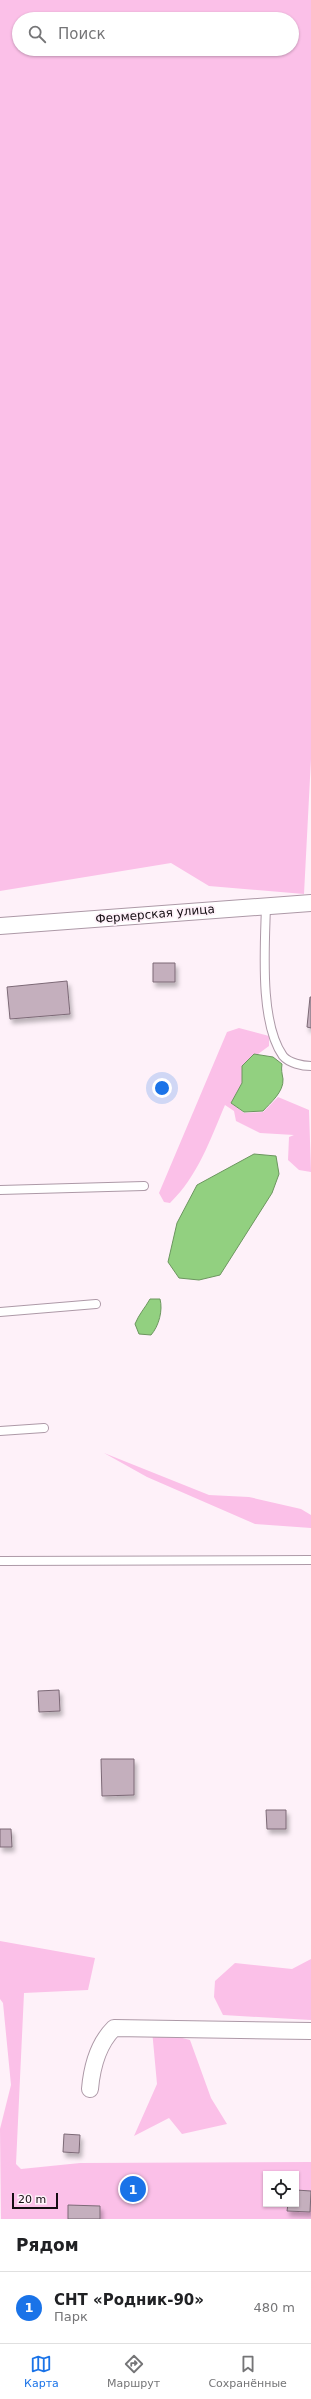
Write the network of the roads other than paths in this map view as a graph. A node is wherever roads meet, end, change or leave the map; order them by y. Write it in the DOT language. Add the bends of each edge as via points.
graph roads {
  1 [pos="311,903"];
  2 [pos="266,905"];
  3 [pos="0,926"];
  4 [pos="311,1066"];
  5 [pos="144,1186"];
  6 [pos="0,1190"];
  7 [pos="96,1304"];
  8 [pos="0,1312"];
  9 [pos="44,1428"];
  10 [pos="0,1431"];
  11 [pos="311,1560"];
  12 [pos="0,1561"];
  13 [pos="311,2031"];
  14 [pos="90,2089"];
  1 -- 2 [label="street, Фермерская улица"];
  2 -- 3 [label="street, Фермерская улица"];
  2 -- 4 [label="lane" via="265,942 270,1026 284,1057 295,1064"];
  5 -- 6 [label="lane"];
  7 -- 8 [label="lane"];
  9 -- 10 [label="lane"];
  11 -- 12 [label="lane"];
  13 -- 14 [label="street" via="114,2028 107,2035 92,2065"];
}
